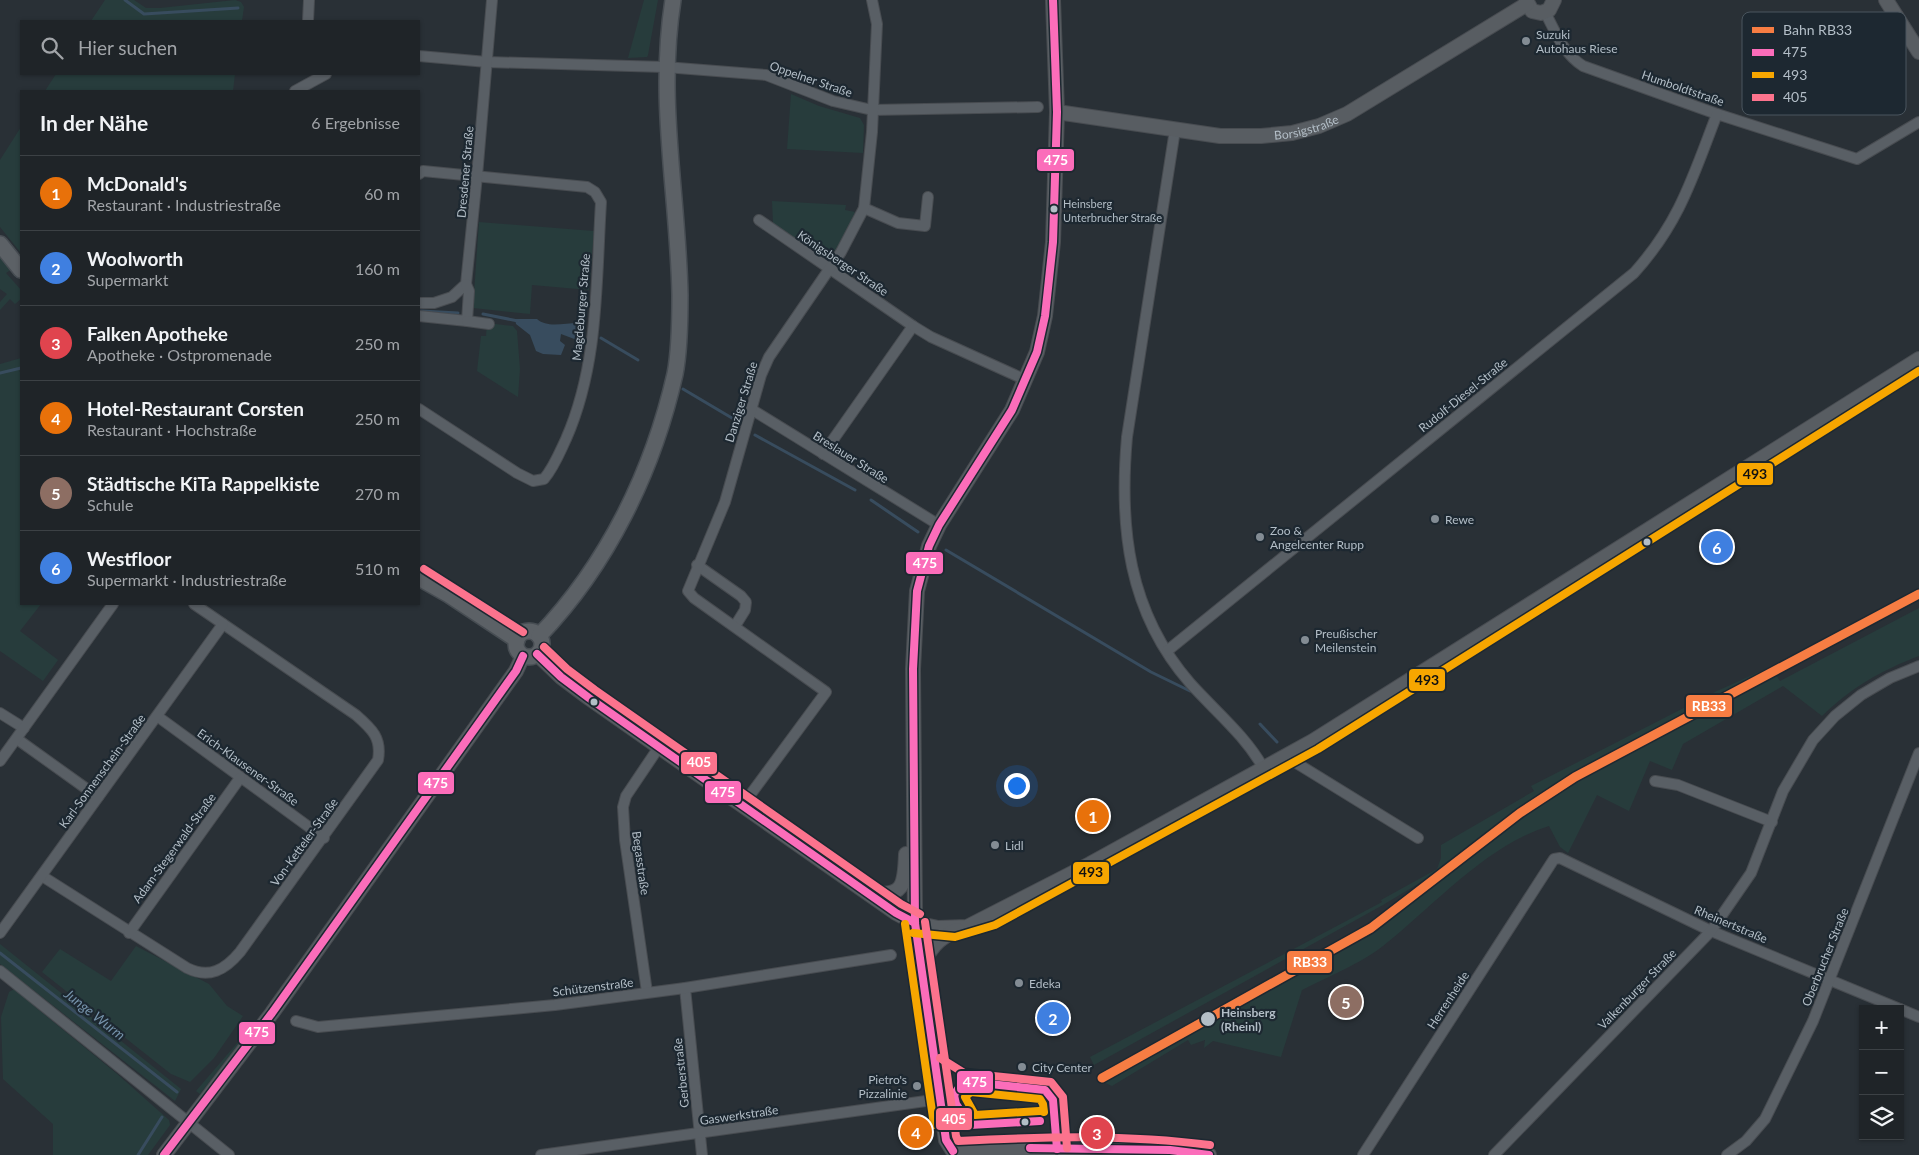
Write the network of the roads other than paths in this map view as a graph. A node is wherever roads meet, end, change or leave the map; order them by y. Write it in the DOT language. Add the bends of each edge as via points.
graph roads {
  1 [pos="309,0"];
  2 [pos="492,0"];
  3 [pos="673,0"];
  4 [pos="872,0"];
  5 [pos="1053,0"];
  6 [pos="1554,0"];
  7 [pos="1886,0"];
  8 [pos="1527,2"];
  9 [pos="1545,12"];
  10 [pos="1894,12"];
  11 [pos="308,20"];
  12 [pos="1906,32"];
  13 [pos="1919,52"];
  14 [pos="420,56"];
  15 [pos="487,62"];
  16 [pos="665,67"];
  17 [pos="324,75"];
  18 [pos="296,90"];
  19 [pos="1038,107"];
  20 [pos="872,110"];
  21 [pos="1057,112"];
  22 [pos="1717,114"];
  23 [pos="1919,122"];
  24 [pos="1175,130"];
  25 [pos="420,173"];
  26 [pos="477,176"];
  27 [pos="928,197"];
  28 [pos="864,208"];
  29 [pos="759,220"];
  30 [pos="0,244"];
  31 [pos="20,269"];
  32 [pos="830,269"];
  33 [pos="466,284"];
  34 [pos="420,303"];
  35 [pos="420,316"];
  36 [pos="467,321"];
  37 [pos="489,324"];
  38 [pos="913,326"];
  39 [pos="1919,359"];
  40 [pos="1026,380"];
  41 [pos="751,409"];
  42 [pos="420,410"];
  43 [pos="823,454"];
  44 [pos="939,525"];
  45 [pos="697,565"];
  46 [pos="420,579"];
  47 [pos="112,605"];
  48 [pos="195,605"];
  49 [pos="223,624"];
  50 [pos="736,626"];
  51 [pos="539,636"];
  52 [pos="516,640"];
  53 [pos="1167,652"];
  54 [pos="530,655"];
  55 [pos="1919,666"];
  56 [pos="0,713"];
  57 [pos="157,716"];
  58 [pos="24,728"];
  59 [pos="16,739"];
  60 [pos="659,747"];
  61 [pos="1919,753"];
  62 [pos="1288,756"];
  63 [pos="0,761"];
  64 [pos="1264,769"];
  65 [pos="240,778"];
  66 [pos="1655,782"];
  67 [pos="913,794"];
  68 [pos="98,797"];
  69 [pos="742,806"];
  70 [pos="1772,822"];
  71 [pos="324,838"];
  72 [pos="1418,838"];
  73 [pos="1554,859"];
  74 [pos="42,876"];
  75 [pos="866,892"];
  76 [pos="915,923"];
  77 [pos="967,926"];
  78 [pos="1711,930"];
  79 [pos="0,932"];
  80 [pos="129,933"];
  81 [pos="892,955"];
  82 [pos="920,969"];
  83 [pos="0,971"];
  84 [pos="1830,979"];
  85 [pos="685,988"];
  86 [pos="647,992"];
  87 [pos="1891,1005"];
  88 [pos="1904,1011"];
  89 [pos="1919,1017"];
  90 [pos="296,1021"];
  91 [pos="934,1100"];
  92 [pos="187,1123"];
  93 [pos="700,1133"];
  94 [pos="952,1154"];
  95 [pos="164,1155"];
  96 [pos="229,1155"];
  97 [pos="541,1155"];
  98 [pos="702,1155"];
  99 [pos="1209,1155"];
  100 [pos="1363,1155"];
  101 [pos="1494,1155"];
  102 [pos="1727,1155"];
  1 -- 11 [label="street"];
  2 -- 15 [label="street, Dresdener Straße"];
  3 -- 16 [label="main road"];
  4 -- 20 [label="street, Danziger Straße" via="877,24"];
  5 -- 21 [label="street"];
  6 -- 9 [label="street"];
  7 -- 10 [label="street"];
  8 -- 9 [label="street, Borsigstraße" via="1532,11"];
  8 -- 24 [label="street, Borsigstraße" via="1378,96 1318,126 1261,136 1220,136"];
  9 -- 22 [label="street, Humboldtstraße" via="1563,48 1583,66"];
  12 -- 13 [label="street"];
  14 -- 15 [label="street"];
  15 -- 16 [label="street"];
  15 -- 26 [label="street, Dresdener Straße"];
  16 -- 20 [label="street, Oppelner Straße" via="766,75 833,101"];
  16 -- 51 [label="main road" via="680,295 675,372 635,497 586,577"];
  17 -- 18 [label="street"];
  19 -- 20 [label="street, Oppelner Straße"];
  20 -- 28 [label="street, Danziger Straße"];
  21 -- 24 [label="street, Borsigstraße"];
  21 -- 40 [label="street" via="1052,269 1037,352"];
  22 -- 23 [label="street, Humboldtstraße" via="1857,159"];
  22 -- 53 [label="street, Rudolf-Diesel-Straße" via="1684,200 1666,233 1634,273"];
  24 -- 53 [label="street" via="1123,476 1123,509 1131,562 1141,597"];
  25 -- 26 [label="street, Magdeburger Straße"];
  26 -- 33 [label="street, Dresdener Straße"];
  26 -- 42 [label="street, Magdeburger Straße" via="587,187 601,202 592,346 586,384 557,459 544,479 532,481"];
  27 -- 28 [label="street" via="925,226 898,223"];
  28 -- 32 [label="street, Danziger Straße"];
  29 -- 32 [label="street, Königsberger Straße"];
  30 -- 31 [label="main road"];
  32 -- 38 [label="street, Königsberger Straße"];
  32 -- 41 [label="street, Danziger Straße" via="769,357"];
  33 -- 34 [label="street" via="452,297 434,303"];
  33 -- 36 [label="street, Dresdener Straße" via="469,291"];
  35 -- 36 [label="street"];
  36 -- 37 [label="street"];
  38 -- 40 [label="street, Königsberger Straße"];
  38 -- 43 [label="street"];
  39 -- 62 [label="street"];
  40 -- 44 [label="street" via="1012,410"];
  41 -- 43 [label="street, Breslauer Straße"];
  41 -- 45 [label="street, Danziger Straße" via="725,502"];
  43 -- 44 [label="street, Breslauer Straße"];
  44 -- 67 [label="street" via="926,554 918,591 913,669"];
  45 -- 50 [label="street, Danziger Straße" via="688,591"];
  45 -- 50 [label="street" via="746,602"];
  46 -- 52 [label="main road"];
  47 -- 58 [label="street"];
  48 -- 49 [label="street, Von-Ketteler-Straße"];
  49 -- 57 [label="street, Karl-Sonnenschein-Straße"];
  49 -- 71 [label="street, Von-Ketteler-Straße" via="356,715 376,735 378,760"];
  50 -- 69 [label="street, Danziger Straße" via="826,692"];
  51 -- 52 [label="main road" via="526,632"];
  51 -- 54 [label="main road" via="542,645"];
  52 -- 54 [label="main road" via="518,650"];
  53 -- 64 [label="street" via="1190,683 1253,749"];
  54 -- 60 [label="street"];
  54 -- 92 [label="street" via="272,1013"];
  55 -- 70 [label="street, Valkenburger Straße" via="1861,695 1835,716 1797,764"];
  56 -- 58 [label="street"];
  57 -- 65 [label="street, Erich-Klausener-Straße"];
  57 -- 68 [label="street, Karl-Sonnenschein-Straße"];
  58 -- 59 [label="street"];
  59 -- 63 [label="street"];
  59 -- 68 [label="street"];
  60 -- 69 [label="street"];
  60 -- 86 [label="street, Begasstraße" via="626,796 623,807"];
  61 -- 84 [label="street, Oberbrucher Straße"];
  62 -- 64 [label="street"];
  62 -- 72 [label="street"];
  64 -- 77 [label="street" via="1090,864"];
  65 -- 71 [label="street, Erich-Klausener-Straße"];
  65 -- 80 [label="street, Adam-Stegerwald-Straße"];
  66 -- 70 [label="street" via="1678,785"];
  67 -- 75 [label="street" via="906,830 905,879 901,888 890,894"];
  67 -- 76 [label="street"];
  68 -- 74 [label="street, Karl-Sonnenschein-Straße"];
  69 -- 75 [label="street"];
  70 -- 78 [label="street, Valkenburger Straße" via="1750,873"];
  71 -- 80 [label="street, Von-Ketteler-Straße" via="240,952 224,968 197,973"];
  73 -- 78 [label="street, Rheinertstraße" via="1560,858"];
  73 -- 100 [label="street, Herrenheide"];
  74 -- 79 [label="street, Karl-Sonnenschein-Straße"];
  74 -- 80 [label="street, Von-Ketteler-Straße"];
  75 -- 76 [label="street"];
  76 -- 77 [label="street" via="950,929"];
  76 -- 82 [label="street"];
  77 -- 82 [label="street" via="937,941 929,949"];
  78 -- 84 [label="street, Rheinertstraße"];
  78 -- 101 [label="street, Valkenburger Straße"];
  81 -- 85 [label="street, Schützenstraße"];
  82 -- 91 [label="street"];
  83 -- 92 [label="street"];
  84 -- 87 [label="street, Rheinertstraße"];
  84 -- 102 [label="street, Oberbrucher Straße" via="1765,1119"];
  85 -- 86 [label="street, Schützenstraße"];
  85 -- 93 [label="street, Gerberstraße"];
  86 -- 90 [label="street, Schützenstraße" via="555,1005 346,1025 318,1027"];
  88 -- 89 [label="street, Rheinertstraße"];
  91 -- 93 [label="street, Gaswerkstraße"];
  91 -- 94 [label="street"];
  92 -- 95 [label="street"];
  92 -- 96 [label="street"];
  93 -- 97 [label="street, Gaswerkstraße"];
  93 -- 98 [label="street, Gerberstraße"];
  94 -- 99 [label="street" via="1043,1148 1170,1150"];
}
